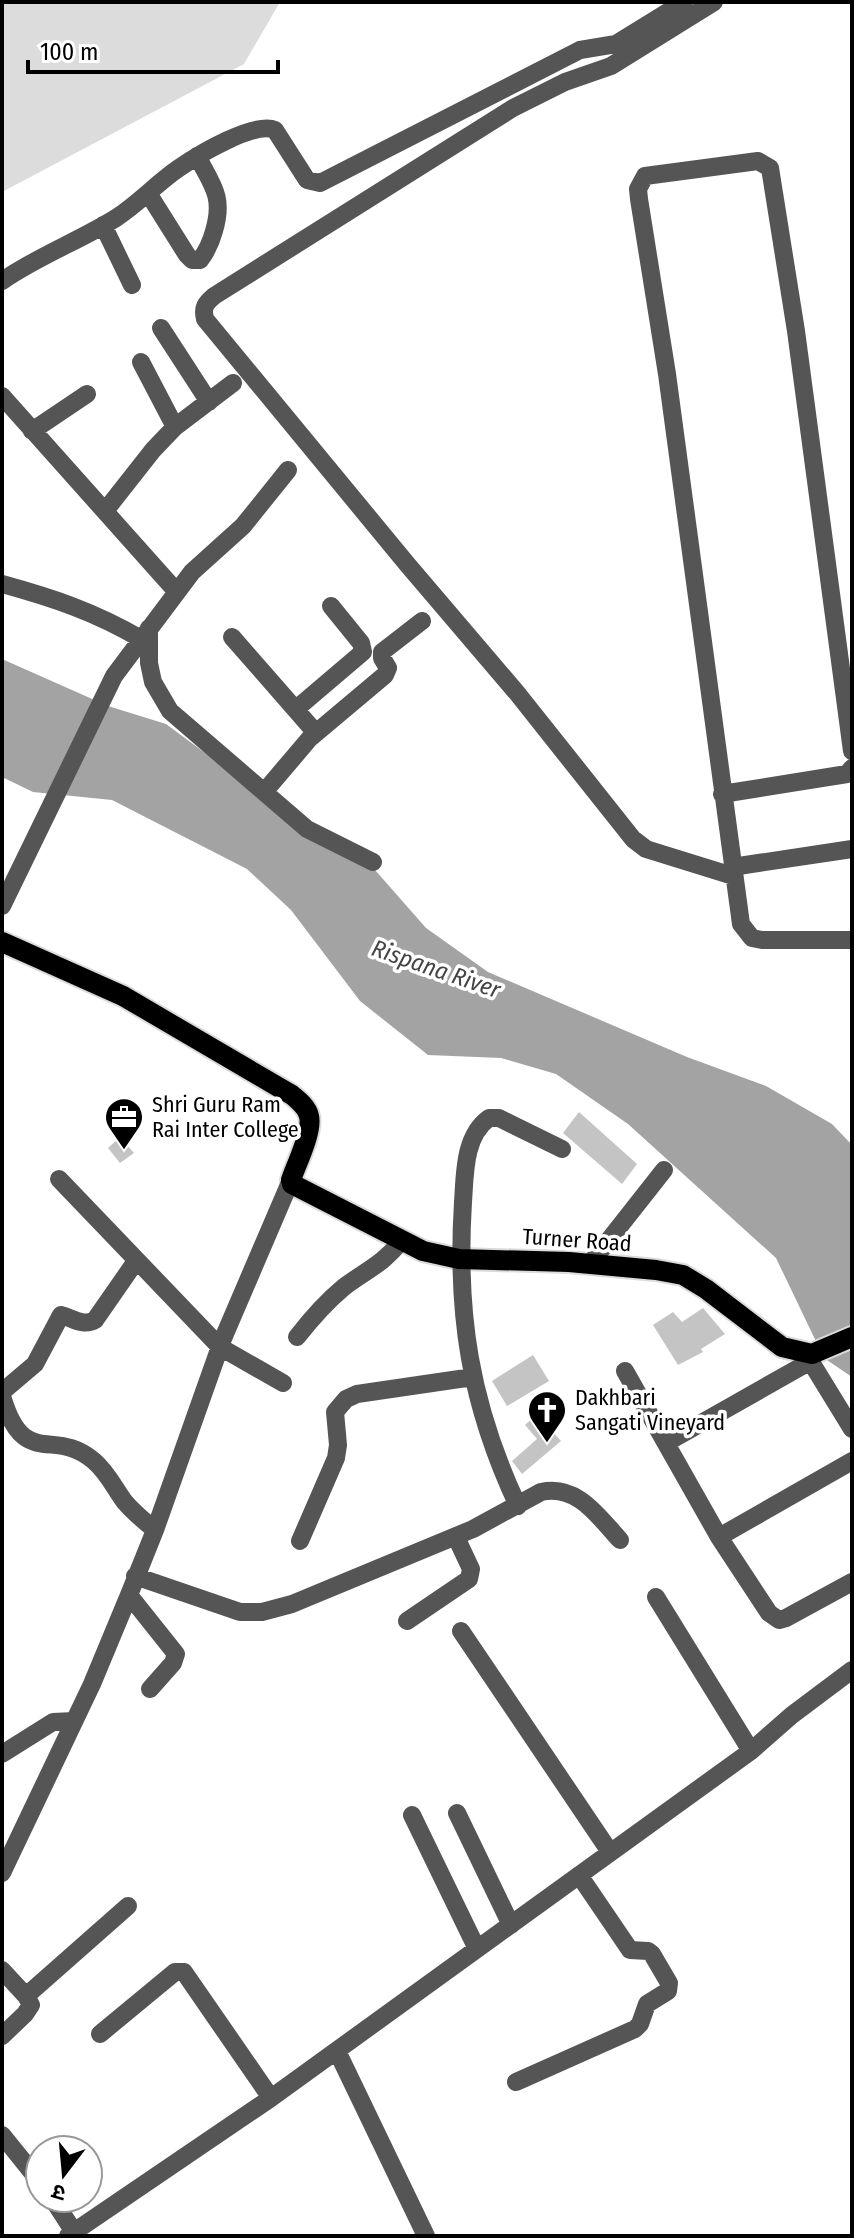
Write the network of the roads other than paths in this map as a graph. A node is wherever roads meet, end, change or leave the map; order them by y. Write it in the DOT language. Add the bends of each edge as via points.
graph roads {
  1 [pos="684,2"];
  2 [pos="714,2"];
  3 [pos="197,156"];
  4 [pos="148,193"];
  5 [pos="103,225"];
  6 [pos="2,281"];
  7 [pos="132,285"];
  8 [pos="161,328"];
  9 [pos="141,362"];
  10 [pos="233,383"];
  11 [pos="87,394"];
  12 [pos="2,396"];
  13 [pos="209,402"];
  14 [pos="175,427"];
  15 [pos="32,431"];
  16 [pos="288,470"];
  17 [pos="105,511"];
  18 [pos="2,584"];
  19 [pos="176,591"];
  20 [pos="331,606"];
  21 [pos="422,621"];
  22 [pos="145,634"];
  23 [pos="232,637"];
  24 [pos="296,709"];
  25 [pos="316,733"];
  26 [pos="852,751"];
  27 [pos="852,768"];
  28 [pos="265,791"];
  29 [pos="722,794"];
  30 [pos="852,849"];
  31 [pos="373,862"];
  32 [pos="732,872"];
  33 [pos="2,906"];
  34 [pos="852,940"];
  35 [pos="2,942"];
  36 [pos="562,1149"];
  37 [pos="664,1170"];
  38 [pos="59,1179"];
  39 [pos="291,1180"];
  40 [pos="402,1240"];
  41 [pos="459,1259"];
  42 [pos="136,1261"];
  43 [pos="590,1264"];
  44 [pos="297,1337"];
  45 [pos="852,1337"];
  46 [pos="220,1347"];
  47 [pos="810,1356"];
  48 [pos="625,1371"];
  49 [pos="473,1377"];
  50 [pos="283,1383"];
  51 [pos="2,1394"];
  52 [pos="852,1429"];
  53 [pos="666,1443"];
  54 [pos="852,1461"];
  55 [pos="518,1506"];
  56 [pos="155,1530"];
  57 [pos="456,1537"];
  58 [pos="719,1537"];
  59 [pos="620,1540"];
  60 [pos="300,1541"];
  61 [pos="135,1576"];
  62 [pos="852,1582"];
  63 [pos="129,1595"];
  64 [pos="656,1597"];
  65 [pos="407,1621"];
  66 [pos="461,1631"];
  67 [pos="852,1670"];
  68 [pos="150,1689"];
  69 [pos="74,1721"];
  70 [pos="751,1751"];
  71 [pos="2,1754"];
  72 [pos="457,1813"];
  73 [pos="412,1815"];
  74 [pos="610,1852"];
  75 [pos="2,1873"];
  76 [pos="579,1875"];
  77 [pos="128,1906"];
  78 [pos="511,1925"];
  79 [pos="477,1949"];
  80 [pos="2,1970"];
  81 [pos="26,1996"];
  82 [pos="100,2034"];
  83 [pos="2,2036"];
  84 [pos="337,2051"];
  85 [pos="516,2082"];
  86 [pos="271,2098"];
  87 [pos="2,2135"];
  88 [pos="24,2162"];
  89 [pos="60,2214"];
  90 [pos="71,2234"];
  91 [pos="426,2236"];
  1 -- 3 [label="street" via="616,44 580,50 320,183 307,180 279,135 268,127"];
  2 -- 32 [label="street" via="611,66 513,108 214,296 203,311 633,839 655,852"];
  3 -- 4 [label="street"];
  3 -- 4 [label="street" via="219,201 210,244 200,260 187,255"];
  4 -- 5 [label="street"];
  5 -- 6 [label="street"];
  5 -- 7 [label="street"];
  8 -- 13 [label="street"];
  9 -- 14 [label="street"];
  10 -- 13 [label="street"];
  11 -- 15 [label="street"];
  12 -- 15 [label="street"];
  13 -- 14 [label="street"];
  14 -- 17 [label="street"];
  15 -- 17 [label="street"];
  16 -- 19 [label="street" via="243,526"];
  17 -- 19 [label="street"];
  18 -- 22 [label="street"];
  19 -- 22 [label="street"];
  20 -- 24 [label="street" via="363,652"];
  21 -- 25 [label="street" via="382,652 385,675"];
  22 -- 28 [label="street" via="153,682 170,711"];
  22 -- 33 [label="street" via="114,676"];
  23 -- 24 [label="street"];
  24 -- 25 [label="street"];
  25 -- 28 [label="street"];
  26 -- 29 [label="street" via="770,168 758,161 645,176 639,199"];
  27 -- 29 [label="street" via="847,774"];
  28 -- 31 [label="street" via="307,829"];
  29 -- 32 [label="street"];
  30 -- 32 [label="street"];
  32 -- 34 [label="street" via="741,924 752,938"];
  35 -- 39 [label="main road" via="123,996 292,1095 309,1116 309,1129"];
  36 -- 41 [label="street" via="499,1118 480,1124 473,1133 466,1169"];
  37 -- 43 [label="street"];
  38 -- 42 [label="street"];
  39 -- 40 [label="main road, Turner Road"];
  39 -- 46 [label="street"];
  40 -- 41 [label="main road, Turner Road"];
  40 -- 44 [label="street" via="380,1264 328,1301"];
  41 -- 43 [label="main road, Turner Road"];
  41 -- 49 [label="street"];
  42 -- 46 [label="street"];
  42 -- 51 [label="street" via="95,1320 79,1322 61,1315 35,1364"];
  43 -- 47 [label="main road, Turner Road" via="683,1275 782,1347"];
  45 -- 47 [label="main road"];
  46 -- 50 [label="street"];
  46 -- 56 [label="street"];
  47 -- 52 [label="street"];
  47 -- 53 [label="street"];
  48 -- 53 [label="street"];
  49 -- 55 [label="street" via="488,1435"];
  49 -- 60 [label="street" via="357,1394 339,1405 336,1458"];
  51 -- 56 [label="street" via="13,1426 26,1439 82,1452"];
  53 -- 58 [label="street"];
  54 -- 58 [label="street"];
  55 -- 57 [label="street"];
  55 -- 59 [label="street" via="541,1492 562,1490 590,1507"];
  56 -- 61 [label="street"];
  57 -- 61 [label="street" via="262,1612 240,1612"];
  57 -- 65 [label="street" via="471,1569 469,1579"];
  58 -- 62 [label="street" via="769,1613 779,1620"];
  61 -- 63 [label="street"];
  63 -- 68 [label="street" via="176,1654"];
  63 -- 69 [label="street"];
  64 -- 70 [label="street"];
  66 -- 74 [label="street"];
  67 -- 70 [label="street"];
  69 -- 71 [label="street" via="53,1722"];
  69 -- 75 [label="street"];
  70 -- 74 [label="street"];
  72 -- 78 [label="street"];
  73 -- 79 [label="street"];
  74 -- 76 [label="street"];
  76 -- 78 [label="street"];
  76 -- 85 [label="street" via="630,1950 652,1954 669,1983 668,1991 647,2004 635,2029"];
  77 -- 81 [label="street"];
  78 -- 79 [label="street"];
  79 -- 84 [label="street"];
  80 -- 81 [label="street"];
  81 -- 83 [label="street" via="30,2009"];
  82 -- 86 [label="street" via="175,1972 184,1972"];
  84 -- 86 [label="street"];
  84 -- 91 [label="street"];
  86 -- 90 [label="street"];
  87 -- 88 [label="street"];
  89 -- 90 [label="street"];
}
